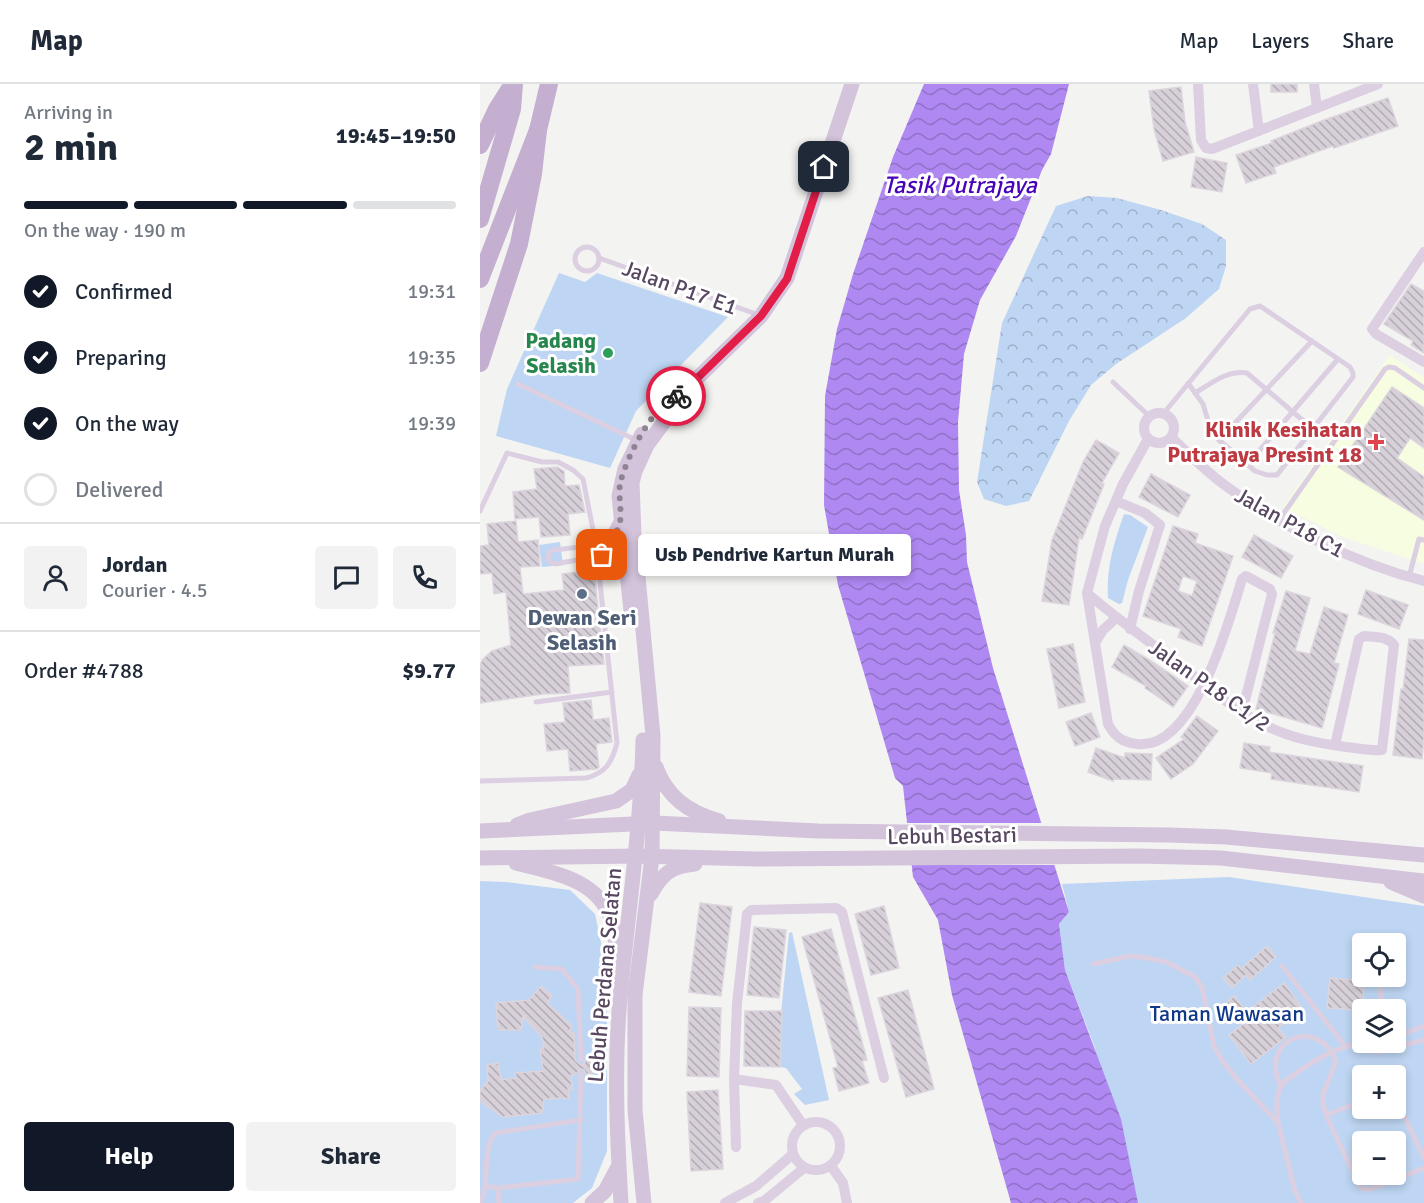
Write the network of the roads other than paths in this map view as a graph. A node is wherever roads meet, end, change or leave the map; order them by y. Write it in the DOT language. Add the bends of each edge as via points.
graph roads {
  1 [pos="514,84"];
  2 [pos="549,84"];
  3 [pos="1198,84"];
  4 [pos="1253,84"];
  5 [pos="1314,84"];
  6 [pos="1378,84"];
  7 [pos="856,85"];
  8 [pos="1317,108"];
  9 [pos="537,130"];
  10 [pos="1259,131"];
  11 [pos="480,145"];
  12 [pos="480,219"];
  13 [pos="1424,252"];
  14 [pos="599,258"];
  15 [pos="480,279"];
  16 [pos="761,316"];
  17 [pos="1312,341"];
  18 [pos="1338,359"];
  19 [pos="1424,362"];
  20 [pos="480,363"];
  21 [pos="1113,382"];
  22 [pos="1188,383"];
  23 [pos="518,384"];
  24 [pos="1424,388"];
  25 [pos="1266,389"];
  26 [pos="1195,393"];
  27 [pos="681,394"];
  28 [pos="1293,411"];
  29 [pos="1163,414"];
  30 [pos="1149,416"];
  31 [pos="1313,429"];
  32 [pos="1171,437"];
  33 [pos="1148,439"];
  34 [pos="1219,440"];
  35 [pos="638,441"];
  36 [pos="1247,465"];
  37 [pos="1116,501"];
  38 [pos="480,511"];
  39 [pos="1279,520"];
  40 [pos="621,522"];
  41 [pos="1422,540"];
  42 [pos="629,546"];
  43 [pos="601,550"];
  44 [pos="627,571"];
  45 [pos="1409,577"];
  46 [pos="1424,581"];
  47 [pos="1087,593"];
  48 [pos="1116,618"];
  49 [pos="1130,629"];
  50 [pos="1095,643"];
  51 [pos="1205,684"];
  52 [pos="612,692"];
  53 [pos="536,702"];
  54 [pos="1242,712"];
  55 [pos="1335,745"];
  56 [pos="647,764"];
  57 [pos="480,782"];
  58 [pos="646,823"];
  59 [pos="740,828"];
  60 [pos="480,831"];
  61 [pos="503,831"];
  62 [pos="1424,845"];
  63 [pos="1394,853"];
  64 [pos="1424,855"];
  65 [pos="637,856"];
  66 [pos="652,857"];
  67 [pos="480,858"];
  68 [pos="498,858"];
  69 [pos="757,859"];
  70 [pos="1370,873"];
  71 [pos="1424,880"];
  72 [pos="1424,896"];
  73 [pos="648,900"];
  74 [pos="1093,964"];
  75 [pos="1282,966"];
  76 [pos="535,967"];
  77 [pos="620,1000"];
  78 [pos="1424,1026"];
  79 [pos="1406,1033"];
  80 [pos="1424,1040"];
  81 [pos="1406,1045"];
  82 [pos="1352,1046"];
  83 [pos="1346,1047"];
  84 [pos="1332,1051"];
  85 [pos="581,1060"];
  86 [pos="581,1074"];
  87 [pos="884,1078"];
  88 [pos="734,1079"];
  89 [pos="1281,1086"];
  90 [pos="1352,1105"];
  91 [pos="1326,1115"];
  92 [pos="1405,1119"];
  93 [pos="581,1120"];
  94 [pos="1278,1123"];
  95 [pos="803,1125"];
  96 [pos="736,1147"];
  97 [pos="793,1154"];
  98 [pos="1424,1158"];
  99 [pos="619,1166"];
  100 [pos="831,1166"];
  101 [pos="804,1168"];
  102 [pos="1424,1168"];
  103 [pos="485,1186"];
  104 [pos="498,1188"];
  105 [pos="481,1202"];
  106 [pos="499,1203"];
  107 [pos="592,1203"];
  108 [pos="621,1203"];
  109 [pos="644,1203"];
  110 [pos="724,1203"];
  111 [pos="758,1203"];
  112 [pos="847,1203"];
  113 [pos="1301,1203"];
  1 -- 11 [label="main road"];
  1 -- 12 [label="main road" via="512,109"];
  2 -- 9 [label="main road"];
  3 -- 10 [label="street" via="1206,148 1219,147"];
  4 -- 10 [label="street"];
  5 -- 8 [label="street"];
  6 -- 8 [label="street"];
  7 -- 16 [label="main road" via="787,279"];
  8 -- 10 [label="street"];
  9 -- 15 [label="main road"];
  9 -- 20 [label="main road" via="519,244"];
  13 -- 19 [label="street" via="1372,329"];
  14 -- 14 [label="lane" via="597,267 590,272 581,271 574,256 587,247 596,250"];
  14 -- 16 [label="lane, Jalan P17 E1"];
  16 -- 27 [label="main road"];
  17 -- 18 [label="lane"];
  17 -- 22 [label="lane" via="1260,306 1250,309"];
  17 -- 25 [label="lane"];
  18 -- 28 [label="lane"];
  18 -- 31 [label="lane" via="1350,367 1353,377"];
  21 -- 30 [label="lane"];
  22 -- 26 [label="lane"];
  22 -- 29 [label="lane"];
  23 -- 35 [label="lane"];
  24 -- 39 [label="lane" via="1395,368 1385,369"];
  25 -- 26 [label="lane" via="1247,373 1238,372 1224,375"];
  25 -- 28 [label="lane"];
  25 -- 34 [label="lane"];
  26 -- 34 [label="lane"];
  27 -- 35 [label="main road" via="671,398 653,417"];
  27 -- 42 [label="main road" via="647,445 635,471"];
  28 -- 31 [label="lane"];
  28 -- 36 [label="lane"];
  29 -- 30 [label="street"];
  29 -- 32 [label="street" via="1173,423"];
  30 -- 33 [label="street" via="1143,428"];
  31 -- 36 [label="lane" via="1277,475 1261,473"];
  32 -- 33 [label="street" via="1158,444"];
  32 -- 39 [label="street, Jalan P18 C1" via="1225,486"];
  33 -- 37 [label="street"];
  34 -- 36 [label="lane"];
  35 -- 40 [label="main road" via="621,483"];
  37 -- 47 [label="street"];
  37 -- 49 [label="street" via="1145,513 1160,525"];
  38 -- 43 [label="lane" via="507,453 558,462 583,479"];
  39 -- 45 [label="street, Jalan P18 C1" via="1350,556"];
  40 -- 42 [label="main road"];
  40 -- 43 [label="main road"];
  41 -- 45 [label="lane"];
  42 -- 43 [label="lane"];
  42 -- 43 [label="lane"];
  42 -- 44 [label="main road"];
  42 -- 56 [label="main road" via="651,707"];
  43 -- 43 [label="lane" via="556,564 548,558 553,550"];
  43 -- 44 [label="main road"];
  43 -- 52 [label="lane"];
  44 -- 56 [label="main road"];
  45 -- 46 [label="street, Jalan P18 C1"];
  47 -- 48 [label="street, Jalan P18 C1/2"];
  47 -- 50 [label="street"];
  48 -- 49 [label="street, Jalan P18 C1/2"];
  48 -- 50 [label="street"];
  49 -- 51 [label="street, Jalan P18 C1/2"];
  50 -- 51 [label="street" via="1108,724 1123,741 1144,745 1166,736 1184,720"];
  51 -- 54 [label="street, Jalan P18 C1/2"];
  51 -- 54 [label="street" via="1246,576 1272,594"];
  52 -- 53 [label="lane"];
  52 -- 57 [label="lane" via="617,743 614,756 598,775"];
  54 -- 55 [label="street, Jalan P18 C1/2" via="1277,731"];
  55 -- 55 [label="street, Jalan P18 C1/2" via="1359,639 1384,638 1394,645 1382,750"];
  56 -- 58 [label="main road"];
  56 -- 59 [label="main road" via="670,795 685,807"];
  56 -- 61 [label="main road" via="632,790 616,801 530,820"];
  58 -- 59 [label="main road, Lebuh Bestari"];
  58 -- 61 [label="main road, Lebuh Bestari"];
  58 -- 65 [label="main road, Lebuh Perdana Selatan"];
  58 -- 66 [label="main road, Lebuh Perdana Selatan"];
  59 -- 63 [label="main road, Lebuh Bestari" via="1226,837"];
  60 -- 61 [label="main road, Lebuh Bestari"];
  62 -- 63 [label="main road"];
  63 -- 64 [label="main road, Lebuh Bestari"];
  65 -- 66 [label="main road, Lebuh Bestari"];
  65 -- 68 [label="main road, Lebuh Bestari"];
  65 -- 77 [label="main road, Lebuh Perdana Selatan"];
  66 -- 69 [label="main road, Lebuh Bestari"];
  66 -- 73 [label="main road, Lebuh Perdana Selatan"];
  67 -- 68 [label="main road, Lebuh Bestari"];
  68 -- 77 [label="main road" via="579,881 594,892 608,910 614,929"];
  69 -- 70 [label="main road, Lebuh Bestari" via="1139,855 1221,858"];
  69 -- 73 [label="main road" via="683,865 664,873"];
  70 -- 71 [label="main road, Lebuh Bestari"];
  70 -- 72 [label="main road"];
  73 -- 109 [label="main road, Lebuh Perdana Selatan" via="635,995 635,1110"];
  74 -- 94 [label="lane" via="1130,956 1148,958 1166,962 1195,977 1202,987 1214,1046 1223,1062"];
  75 -- 83 [label="lane"];
  76 -- 85 [label="lane" via="562,969 578,989"];
  77 -- 99 [label="main road, Lebuh Perdana Selatan" via="616,1110"];
  78 -- 79 [label="lane"];
  80 -- 81 [label="lane"];
  82 -- 83 [label="lane"];
  83 -- 84 [label="lane"];
  84 -- 89 [label="lane" via="1319,1056"];
  84 -- 89 [label="lane" via="1321,1040 1307,1035 1292,1038 1280,1047 1274,1061"];
  84 -- 91 [label="lane" via="1335,1062 1323,1094"];
  86 -- 93 [label="lane"];
  87 -- 88 [label="street" via="842,912 836,908 751,910 747,914"];
  88 -- 95 [label="street" via="776,1085"];
  88 -- 96 [label="street"];
  89 -- 94 [label="lane"];
  90 -- 91 [label="lane"];
  91 -- 102 [label="lane" via="1363,1189"];
  92 -- 98 [label="lane"];
  93 -- 103 [label="lane" via="495,1133 483,1150"];
  93 -- 104 [label="lane" via="578,1179"];
  94 -- 113 [label="lane"];
  95 -- 97 [label="street" via="793,1138"];
  95 -- 100 [label="street" via="819,1122 834,1129 840,1152"];
  97 -- 101 [label="street"];
  97 -- 110 [label="street" via="756,1186"];
  99 -- 107 [label="main road" via="605,1191"];
  99 -- 108 [label="main road, Lebuh Perdana Selatan"];
  100 -- 101 [label="street" via="818,1171"];
  100 -- 112 [label="street" via="843,1183"];
  101 -- 111 [label="street"];
  103 -- 104 [label="lane"];
  103 -- 105 [label="lane"];
  104 -- 106 [label="lane"];
}
